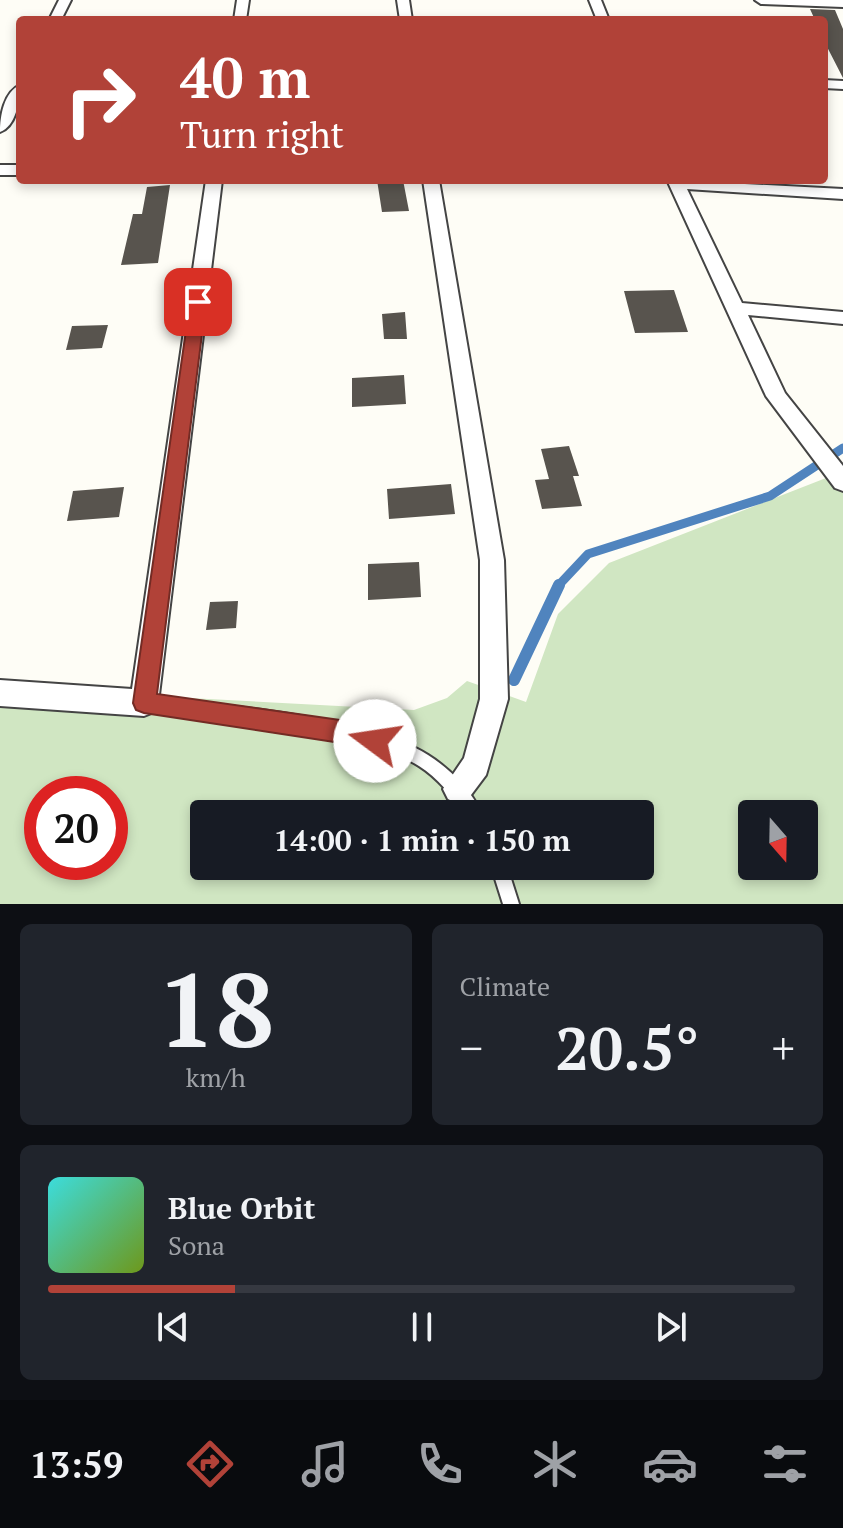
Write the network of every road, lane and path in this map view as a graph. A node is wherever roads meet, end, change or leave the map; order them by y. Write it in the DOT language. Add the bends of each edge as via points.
graph roads {
  1 [pos="761,0"];
  2 [pos="843,3"];
  3 [pos="16,97"];
  4 [pos="0,128"];
  5 [pos="213,184"];
  6 [pos="432,184"];
  7 [pos="677,184"];
  8 [pos="704,184"];
  9 [pos="843,194"];
  10 [pos="735,308"];
  11 [pos="843,318"];
  12 [pos="830,466"];
  13 [pos="0,693"];
  14 [pos="144,703"];
  15 [pos="458,789"];
  16 [pos="465,800"];
  17 [pos="503,880"];
  18 [pos="511,904"];
  1 -- 2 [label="street"];
  3 -- 4 [label="street"];
  5 -- 14 [label="street"];
  6 -- 15 [label="street" via="492,560 494,699 476,765"];
  7 -- 10 [label="street"];
  8 -- 9 [label="street"];
  10 -- 11 [label="street"];
  10 -- 12 [label="street" via="776,396"];
  13 -- 14 [label="street"];
  14 -- 15 [label="lane" via="354,733 416,755"];
  15 -- 16 [label="lane"];
  17 -- 18 [label="lane"];
}
